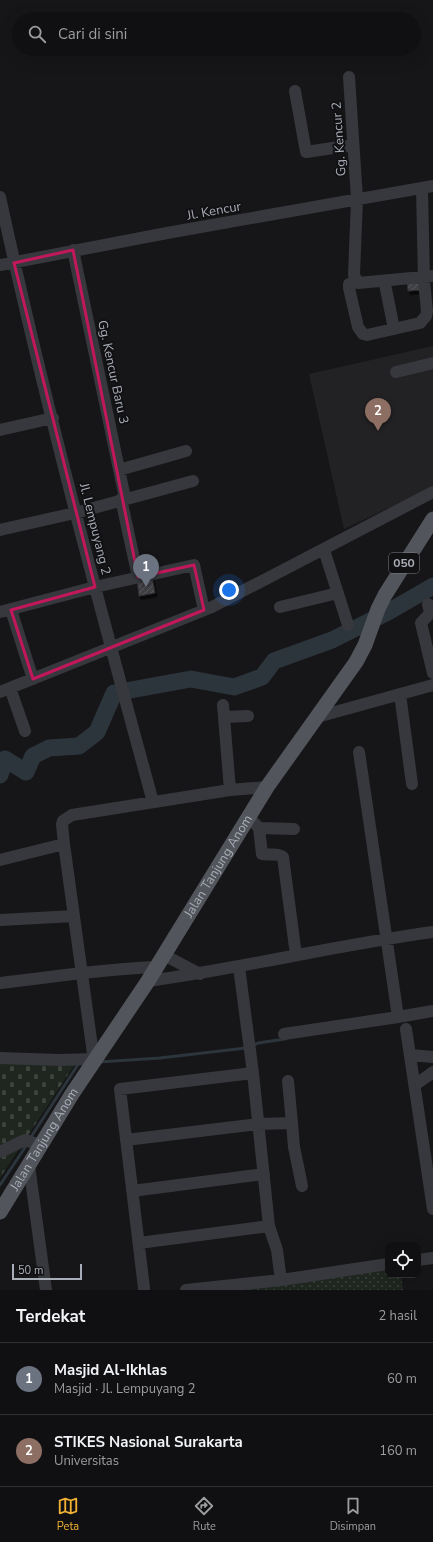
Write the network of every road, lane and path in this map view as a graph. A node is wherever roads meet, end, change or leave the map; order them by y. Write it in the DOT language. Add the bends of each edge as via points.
graph roads {
  1 [pos="349,77"];
  2 [pos="295,91"];
  3 [pos="353,145"];
  4 [pos="428,187"];
  5 [pos="0,197"];
  6 [pos="357,199"];
  7 [pos="73,250"];
  8 [pos="14,263"];
  9 [pos="0,265"];
  10 [pos="429,277"];
  11 [pos="349,284"];
  12 [pos="386,284"];
  13 [pos="394,329"];
  14 [pos="433,363"];
  15 [pos="396,372"];
  16 [pos="53,418"];
  17 [pos="0,430"];
  18 [pos="186,451"];
  19 [pos="119,470"];
  20 [pos="193,481"];
  21 [pos="433,492"];
  22 [pos="123,499"];
  23 [pos="76,512"];
  24 [pos="433,519"];
  25 [pos="0,530"];
  26 [pos="324,550"];
  27 [pos="138,577"];
  28 [pos="95,587"];
  29 [pos="338,593"];
  30 [pos="428,604"];
  31 [pos="280,607"];
  32 [pos="204,610"];
  33 [pos="5,611"];
  34 [pos="348,625"];
  35 [pos="111,648"];
  36 [pos="433,673"];
  37 [pos="33,679"];
  38 [pos="433,685"];
  39 [pos="5,690"];
  40 [pos="400,694"];
  41 [pos="223,705"];
  42 [pos="248,716"];
  43 [pos="317,716"];
  44 [pos="224,717"];
  45 [pos="25,731"];
  46 [pos="359,752"];
  47 [pos="412,784"];
  48 [pos="267,787"];
  49 [pos="230,790"];
  50 [pos="153,802"];
  51 [pos="248,816"];
  52 [pos="259,828"];
  53 [pos="294,829"];
  54 [pos="64,844"];
  55 [pos="0,860"];
  56 [pos="74,916"];
  57 [pos="1,920"];
  58 [pos="433,932"];
  59 [pos="386,938"];
  60 [pos="296,955"];
  61 [pos="160,961"];
  62 [pos="239,967"];
  63 [pos="83,972"];
  64 [pos="200,974"];
  65 [pos="148,981"];
  66 [pos="0,983"];
  67 [pos="433,1011"];
  68 [pos="398,1017"];
  69 [pos="406,1029"];
  70 [pos="284,1034"];
  71 [pos="411,1055"];
  72 [pos="433,1057"];
  73 [pos="0,1058"];
  74 [pos="94,1060"];
  75 [pos="433,1072"];
  76 [pos="253,1073"];
  77 [pos="288,1081"];
  78 [pos="415,1085"];
  79 [pos="292,1123"];
  80 [pos="258,1124"];
  81 [pos="126,1140"];
  82 [pos="40,1145"];
  83 [pos="0,1152"];
  84 [pos="29,1165"];
  85 [pos="264,1174"];
  86 [pos="302,1186"];
  87 [pos="132,1191"];
  88 [pos="433,1209"];
  89 [pos="0,1212"];
  90 [pos="269,1226"];
  91 [pos="138,1243"];
  92 [pos="433,1258"];
  93 [pos="421,1260"];
  94 [pos="385,1264"];
  95 [pos="280,1273"];
  96 [pos="144,1288"];
  97 [pos="46,1290"];
  98 [pos="186,1290"];
  1 -- 3 [label="street, Gg. Kencur 2"];
  2 -- 3 [label="street" via="306,152"];
  3 -- 6 [label="street, Gg. Kencur 2"];
  4 -- 6 [label="street, Jl. Kencur"];
  4 -- 10 [label="street"];
  5 -- 8 [label="street, Jl. Lempuyang 2"];
  6 -- 7 [label="street, Jl. Kencur"];
  6 -- 10 [label="street, Gg. Kencur 2" via="354,275 358,283"];
  7 -- 8 [label="street, Jl. Kencur"];
  7 -- 19 [label="street, Gg. Kencur Baru 3"];
  8 -- 9 [label="street, Jl. Kencur"];
  8 -- 16 [label="street, Jl. Lempuyang 2"];
  10 -- 13 [label="street" via="424,320"];
  11 -- 13 [label="street" via="360,331 363,334"];
  12 -- 13 [label="street"];
  14 -- 15 [label="street"];
  16 -- 17 [label="street"];
  16 -- 23 [label="street, Jl. Lempuyang 2"];
  18 -- 19 [label="street"];
  19 -- 22 [label="street, Gg. Kencur Baru 3"];
  20 -- 22 [label="street"];
  21 -- 26 [label="street"];
  22 -- 23 [label="street"];
  22 -- 27 [label="street, Gg. Kencur Baru 3"];
  23 -- 25 [label="street"];
  23 -- 28 [label="street, Jl. Lempuyang 2"];
  24 -- 43 [label="main road, Jalan Tanjung Anom / 050" via="378,609 356,662"];
  26 -- 29 [label="street"];
  26 -- 32 [label="street"];
  27 -- 28 [label="street"];
  27 -- 32 [label="street" via="194,565"];
  28 -- 33 [label="street"];
  28 -- 35 [label="street, Jl. Lempuyang 2"];
  29 -- 31 [label="street"];
  29 -- 34 [label="street"];
  30 -- 36 [label="street" via="430,613 421,623"];
  32 -- 35 [label="street"];
  33 -- 37 [label="street"];
  35 -- 37 [label="street"];
  35 -- 50 [label="street, Jl. Lempuyang 2"];
  37 -- 39 [label="street"];
  38 -- 40 [label="street"];
  39 -- 45 [label="street"];
  40 -- 43 [label="street"];
  40 -- 47 [label="street"];
  41 -- 44 [label="street"];
  42 -- 44 [label="street"];
  43 -- 48 [label="main road, Jalan Tanjung Anom / 050"];
  44 -- 49 [label="street"];
  46 -- 59 [label="street"];
  48 -- 49 [label="street"];
  48 -- 51 [label="main road, Jalan Tanjung Anom / 050"];
  49 -- 50 [label="street"];
  50 -- 54 [label="street" via="72,815 62,824"];
  51 -- 52 [label="street"];
  51 -- 61 [label="main road, Jalan Tanjung Anom / 050"];
  52 -- 53 [label="street"];
  52 -- 60 [label="street" via="262,854 279,854 284,857"];
  54 -- 55 [label="street"];
  54 -- 56 [label="street"];
  56 -- 57 [label="street"];
  56 -- 63 [label="street"];
  58 -- 59 [label="street"];
  59 -- 60 [label="street"];
  59 -- 68 [label="street"];
  60 -- 62 [label="street"];
  61 -- 63 [label="street"];
  61 -- 64 [label="street"];
  61 -- 65 [label="main road, Jalan Tanjung Anom / 050"];
  62 -- 64 [label="street"];
  62 -- 76 [label="street"];
  63 -- 66 [label="street"];
  63 -- 74 [label="street"];
  64 -- 65 [label="street"];
  65 -- 74 [label="main road, Jalan Tanjung Anom / 050"];
  67 -- 68 [label="street"];
  68 -- 70 [label="street"];
  69 -- 71 [label="street"];
  71 -- 72 [label="street"];
  71 -- 78 [label="street"];
  73 -- 74 [label="street"];
  74 -- 82 [label="main road, Jalan Tanjung Anom / 050"];
  75 -- 78 [label="street"];
  76 -- 80 [label="street"];
  76 -- 81 [label="street" via="120,1090"];
  77 -- 79 [label="street"];
  78 -- 88 [label="street"];
  79 -- 80 [label="street"];
  79 -- 86 [label="street"];
  80 -- 81 [label="street"];
  80 -- 85 [label="street"];
  81 -- 87 [label="street"];
  82 -- 83 [label="street" via="25,1140"];
  82 -- 84 [label="main road, Jalan Tanjung Anom / 050"];
  84 -- 89 [label="main road, Jalan Tanjung Anom / 050"];
  84 -- 97 [label="street"];
  85 -- 87 [label="street"];
  85 -- 90 [label="street"];
  87 -- 91 [label="street"];
  90 -- 91 [label="street"];
  90 -- 95 [label="street" via="276,1245"];
  91 -- 96 [label="street"];
  92 -- 93 [label="street"];
  94 -- 98 [label="street" via="281,1280"];
}
